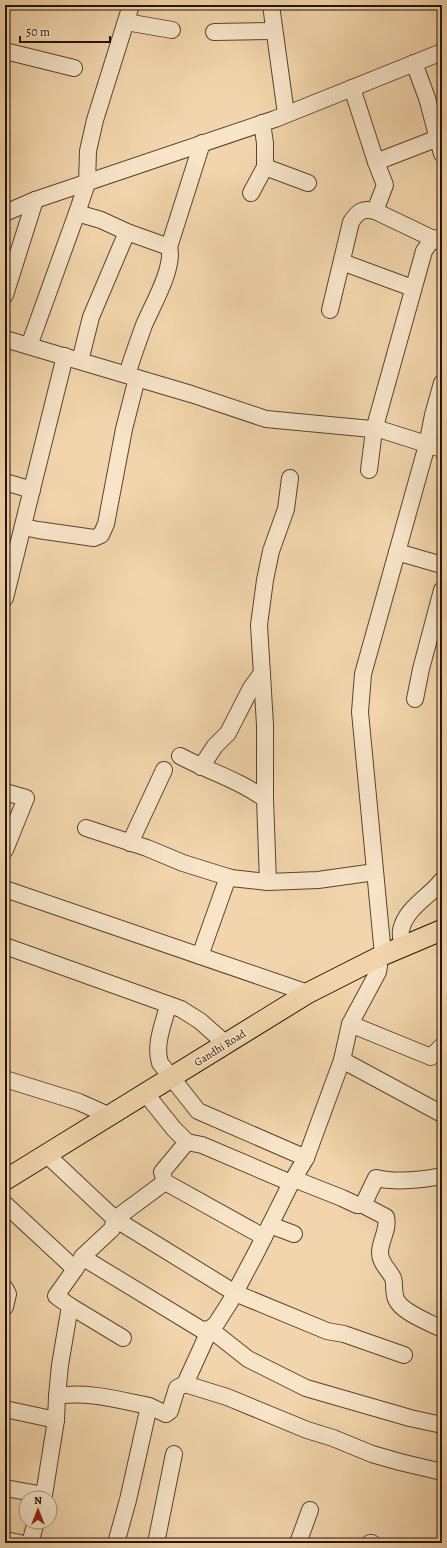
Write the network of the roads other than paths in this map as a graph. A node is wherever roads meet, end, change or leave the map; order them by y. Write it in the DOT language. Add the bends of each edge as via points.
graph roads {
  1 [pos="131,5"];
  2 [pos="271,5"];
  3 [pos="126,22"];
  4 [pos="172,30"];
  5 [pos="274,31"];
  6 [pos="214,32"];
  7 [pos="442,52"];
  8 [pos="6,55"];
  9 [pos="414,63"];
  10 [pos="74,68"];
  11 [pos="352,88"];
  12 [pos="286,114"];
  13 [pos="262,123"];
  14 [pos="438,138"];
  15 [pos="202,144"];
  16 [pos="442,154"];
  17 [pos="376,162"];
  18 [pos="265,167"];
  19 [pos="87,183"];
  20 [pos="308,183"];
  21 [pos="251,193"];
  22 [pos="35,200"];
  23 [pos="375,211"];
  24 [pos="5,213"];
  25 [pos="77,213"];
  26 [pos="127,232"];
  27 [pos="438,240"];
  28 [pos="169,247"];
  29 [pos="342,262"];
  30 [pos="407,286"];
  31 [pos="5,295"];
  32 [pos="330,310"];
  33 [pos="5,339"];
  34 [pos="29,346"];
  35 [pos="72,359"];
  36 [pos="132,377"];
  37 [pos="442,383"];
  38 [pos="374,430"];
  39 [pos="435,447"];
  40 [pos="369,470"];
  41 [pos="290,478"];
  42 [pos="5,482"];
  43 [pos="32,490"];
  44 [pos="23,527"];
  45 [pos="397,552"];
  46 [pos="442,565"];
  47 [pos="9,566"];
  48 [pos="442,590"];
  49 [pos="5,598"];
  50 [pos="262,673"];
  51 [pos="415,699"];
  52 [pos="180,756"];
  53 [pos="201,767"];
  54 [pos="164,770"];
  55 [pos="5,792"];
  56 [pos="265,799"];
  57 [pos="86,828"];
  58 [pos="130,842"];
  59 [pos="5,850"];
  60 [pos="375,872"];
  61 [pos="228,877"];
  62 [pos="442,880"];
  63 [pos="268,882"];
  64 [pos="5,889"];
  65 [pos="442,930"];
  66 [pos="5,946"];
  67 [pos="402,946"];
  68 [pos="200,956"];
  69 [pos="380,956"];
  70 [pos="308,993"];
  71 [pos="168,1005"];
  72 [pos="350,1024"];
  73 [pos="226,1044"];
  74 [pos="442,1046"];
  75 [pos="342,1060"];
  76 [pos="172,1077"];
  77 [pos="5,1079"];
  78 [pos="146,1094"];
  79 [pos="442,1114"];
  80 [pos="110,1116"];
  81 [pos="188,1142"];
  82 [pos="47,1155"];
  83 [pos="306,1158"];
  84 [pos="442,1176"];
  85 [pos="5,1180"];
  86 [pos="292,1181"];
  87 [pos="165,1182"];
  88 [pos="5,1204"];
  89 [pos="363,1205"];
  90 [pos="115,1220"];
  91 [pos="267,1231"];
  92 [pos="294,1234"];
  93 [pos="79,1263"];
  94 [pos="5,1288"];
  95 [pos="234,1293"];
  96 [pos="70,1306"];
  97 [pos="5,1307"];
  98 [pos="210,1329"];
  99 [pos="442,1329"];
  100 [pos="123,1338"];
  101 [pos="404,1355"];
  102 [pos="185,1384"];
  103 [pos="57,1396"];
  104 [pos="149,1406"];
  105 [pos="5,1410"];
  106 [pos="56,1420"];
  107 [pos="442,1425"];
  108 [pos="174,1454"];
  109 [pos="442,1472"];
  110 [pos="5,1488"];
  111 [pos="45,1490"];
  112 [pos="18,1491"];
  113 [pos="310,1510"];
  114 [pos="34,1530"];
  115 [pos="5,1540"];
  116 [pos="20,1543"];
  117 [pos="30,1543"];
  118 [pos="116,1543"];
  119 [pos="156,1543"];
  120 [pos="298,1543"];
  1 -- 3 [label="street"];
  2 -- 5 [label="street"];
  3 -- 4 [label="street"];
  3 -- 19 [label="street" via="95,120 88,152"];
  5 -- 6 [label="street"];
  5 -- 12 [label="street"];
  7 -- 9 [label="street"];
  8 -- 10 [label="street"];
  9 -- 11 [label="street"];
  9 -- 14 [label="street"];
  11 -- 12 [label="street"];
  11 -- 17 [label="street"];
  12 -- 13 [label="street"];
  13 -- 15 [label="street"];
  13 -- 18 [label="street"];
  14 -- 16 [label="street"];
  14 -- 17 [label="street"];
  15 -- 19 [label="street"];
  15 -- 28 [label="street"];
  17 -- 23 [label="street" via="385,185"];
  18 -- 20 [label="street"];
  18 -- 21 [label="street"];
  19 -- 22 [label="street"];
  19 -- 25 [label="street"];
  22 -- 24 [label="street"];
  22 -- 31 [label="street"];
  23 -- 27 [label="street"];
  23 -- 29 [label="street" via="367,209 356,214 351,222"];
  25 -- 26 [label="street"];
  25 -- 34 [label="street"];
  26 -- 28 [label="street"];
  26 -- 35 [label="street"];
  27 -- 38 [label="street" via="424,251"];
  28 -- 36 [label="street" via="170,259 164,280 144,324"];
  29 -- 30 [label="street"];
  29 -- 32 [label="street"];
  33 -- 34 [label="street"];
  34 -- 35 [label="street"];
  35 -- 36 [label="street"];
  35 -- 43 [label="street"];
  36 -- 38 [label="street" via="266,419"];
  36 -- 44 [label="street" via="106,524 101,535 94,538"];
  37 -- 39 [label="street" via="433,415"];
  38 -- 39 [label="street" via="382,430"];
  38 -- 40 [label="street"];
  39 -- 45 [label="street"];
  41 -- 50 [label="street" via="286,510 271,551 264,580 259,625"];
  42 -- 43 [label="street"];
  43 -- 44 [label="street"];
  44 -- 47 [label="street"];
  45 -- 46 [label="street"];
  45 -- 60 [label="street" via="363,674 360,712"];
  47 -- 49 [label="street"];
  48 -- 51 [label="street"];
  50 -- 53 [label="street" via="251,688 228,733 215,746"];
  50 -- 56 [label="street"];
  52 -- 53 [label="street"];
  53 -- 56 [label="street" via="250,789"];
  54 -- 58 [label="street"];
  55 -- 59 [label="street" via="26,798"];
  56 -- 63 [label="street"];
  57 -- 58 [label="street"];
  58 -- 61 [label="street"];
  60 -- 63 [label="street" via="318,880"];
  60 -- 69 [label="street"];
  61 -- 63 [label="street"];
  61 -- 68 [label="street"];
  62 -- 67 [label="street" via="409,914 401,930"];
  64 -- 68 [label="street"];
  65 -- 67 [label="main road, Gandhi Road"];
  66 -- 71 [label="street"];
  67 -- 69 [label="main road, Gandhi Road"];
  68 -- 70 [label="street"];
  69 -- 70 [label="main road, Gandhi Road"];
  69 -- 72 [label="street" via="378,972"];
  70 -- 73 [label="main road, Gandhi Road"];
  71 -- 73 [label="street" via="181,1009 200,1021"];
  71 -- 76 [label="street" via="157,1054 160,1063"];
  72 -- 74 [label="street" via="431,1057"];
  72 -- 75 [label="street"];
  73 -- 76 [label="main road, Gandhi Road"];
  75 -- 79 [label="street"];
  75 -- 83 [label="street"];
  76 -- 78 [label="main road, Gandhi Road"];
  76 -- 83 [label="street" via="198,1111"];
  77 -- 80 [label="street" via="80,1102"];
  78 -- 80 [label="main road, Gandhi Road"];
  78 -- 81 [label="street"];
  80 -- 82 [label="main road, Gandhi Road"];
  81 -- 86 [label="street" via="202,1145"];
  81 -- 87 [label="street" via="162,1172"];
  82 -- 85 [label="main road, Gandhi Road"];
  82 -- 90 [label="street"];
  83 -- 86 [label="street"];
  84 -- 89 [label="street" via="395,1181 376,1178"];
  86 -- 89 [label="street"];
  86 -- 91 [label="street"];
  87 -- 90 [label="street"];
  87 -- 91 [label="street"];
  88 -- 93 [label="street"];
  89 -- 99 [label="street" via="386,1217 388,1225 380,1254 394,1279 393,1291 397,1301 402,1308"];
  90 -- 93 [label="street" via="112,1229"];
  90 -- 95 [label="street"];
  91 -- 92 [label="street"];
  91 -- 95 [label="street"];
  93 -- 96 [label="street" via="56,1296"];
  93 -- 98 [label="street" via="202,1330"];
  94 -- 97 [label="street" via="8,1294"];
  95 -- 98 [label="street" via="216,1324"];
  95 -- 101 [label="street" via="327,1331 344,1334"];
  96 -- 100 [label="street"];
  96 -- 103 [label="street"];
  98 -- 102 [label="street"];
  98 -- 107 [label="street" via="248,1358 306,1388"];
  102 -- 104 [label="street" via="177,1388 170,1410 166,1414"];
  102 -- 109 [label="street" via="227,1397 372,1454"];
  103 -- 104 [label="street" via="72,1393 95,1395"];
  103 -- 106 [label="street"];
  104 -- 118 [label="street"];
  105 -- 106 [label="street"];
  106 -- 111 [label="street"];
  108 -- 119 [label="street"];
  110 -- 112 [label="street"];
  113 -- 120 [label="street"];
  114 -- 117 [label="street"];
  115 -- 116 [label="street"];
}
